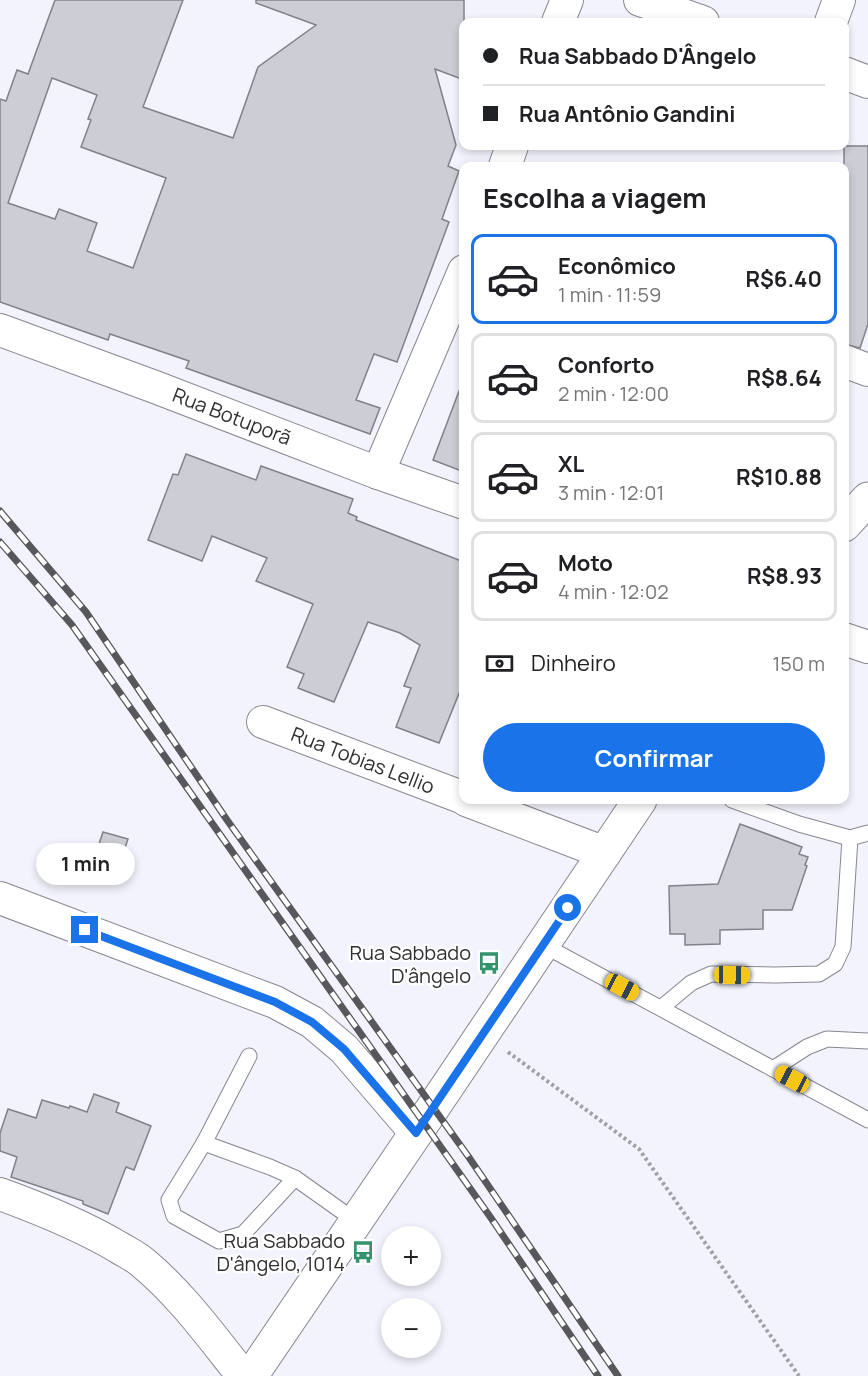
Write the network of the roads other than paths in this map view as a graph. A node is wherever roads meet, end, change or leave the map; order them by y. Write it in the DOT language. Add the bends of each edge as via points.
graph roads {
  1 [pos="567,0"];
  2 [pos="640,0"];
  3 [pos="840,0"];
  4 [pos="560,18"];
  5 [pos="692,18"];
  6 [pos="833,18"];
  7 [pos="849,76"];
  8 [pos="868,82"];
  9 [pos="459,283"];
  10 [pos="0,330"];
  11 [pos="849,363"];
  12 [pos="868,370"];
  13 [pos="378,473"];
  14 [pos="868,499"];
  15 [pos="459,501"];
  16 [pos="849,520"];
  17 [pos="849,641"];
  18 [pos="868,647"];
  19 [pos="263,722"];
  20 [pos="459,797"];
  21 [pos="478,804"];
  22 [pos="637,804"];
  23 [pos="743,804"];
  24 [pos="868,832"];
  25 [pos="850,838"];
  26 [pos="605,853"];
  27 [pos="0,898"];
  28 [pos="543,945"];
  29 [pos="662,1008"];
  30 [pos="868,1041"];
  31 [pos="249,1056"];
  32 [pos="773,1069"];
  33 [pos="868,1120"];
  34 [pos="416,1133"];
  35 [pos="204,1143"];
  36 [pos="295,1178"];
  37 [pos="0,1194"];
  38 [pos="357,1222"];
  39 [pos="243,1376"];
  40 [pos="251,1376"];
  1 -- 4 [label="street"];
  2 -- 5 [label="street"];
  3 -- 6 [label="street"];
  7 -- 8 [label="street"];
  9 -- 13 [label="street"];
  10 -- 13 [label="street, Rua Botuporã"];
  11 -- 12 [label="street"];
  13 -- 15 [label="street, Rua Botuporã"];
  14 -- 16 [label="street"];
  17 -- 18 [label="street"];
  19 -- 20 [label="street, Rua Tobias Lellio"];
  21 -- 26 [label="street, Rua Tobias Lellio"];
  22 -- 26 [label="street"];
  23 -- 25 [label="lane"];
  24 -- 25 [label="lane"];
  25 -- 29 [label="lane" via="843,948 835,964 819,974 711,974 691,983"];
  26 -- 28 [label="street"];
  27 -- 34 [label="street" via="275,1002 312,1022 344,1049"];
  28 -- 29 [label="lane"];
  28 -- 34 [label="street"];
  29 -- 32 [label="lane"];
  30 -- 32 [label="lane" via="826,1039"];
  31 -- 35 [label="lane"];
  32 -- 33 [label="lane"];
  34 -- 38 [label="street"];
  35 -- 36 [label="lane"];
  35 -- 36 [label="lane" via="169,1200 174,1216 219,1241 243,1234"];
  36 -- 38 [label="lane"];
  37 -- 39 [label="street" via="93,1232 140,1261 173,1291"];
  38 -- 40 [label="street"];
}
